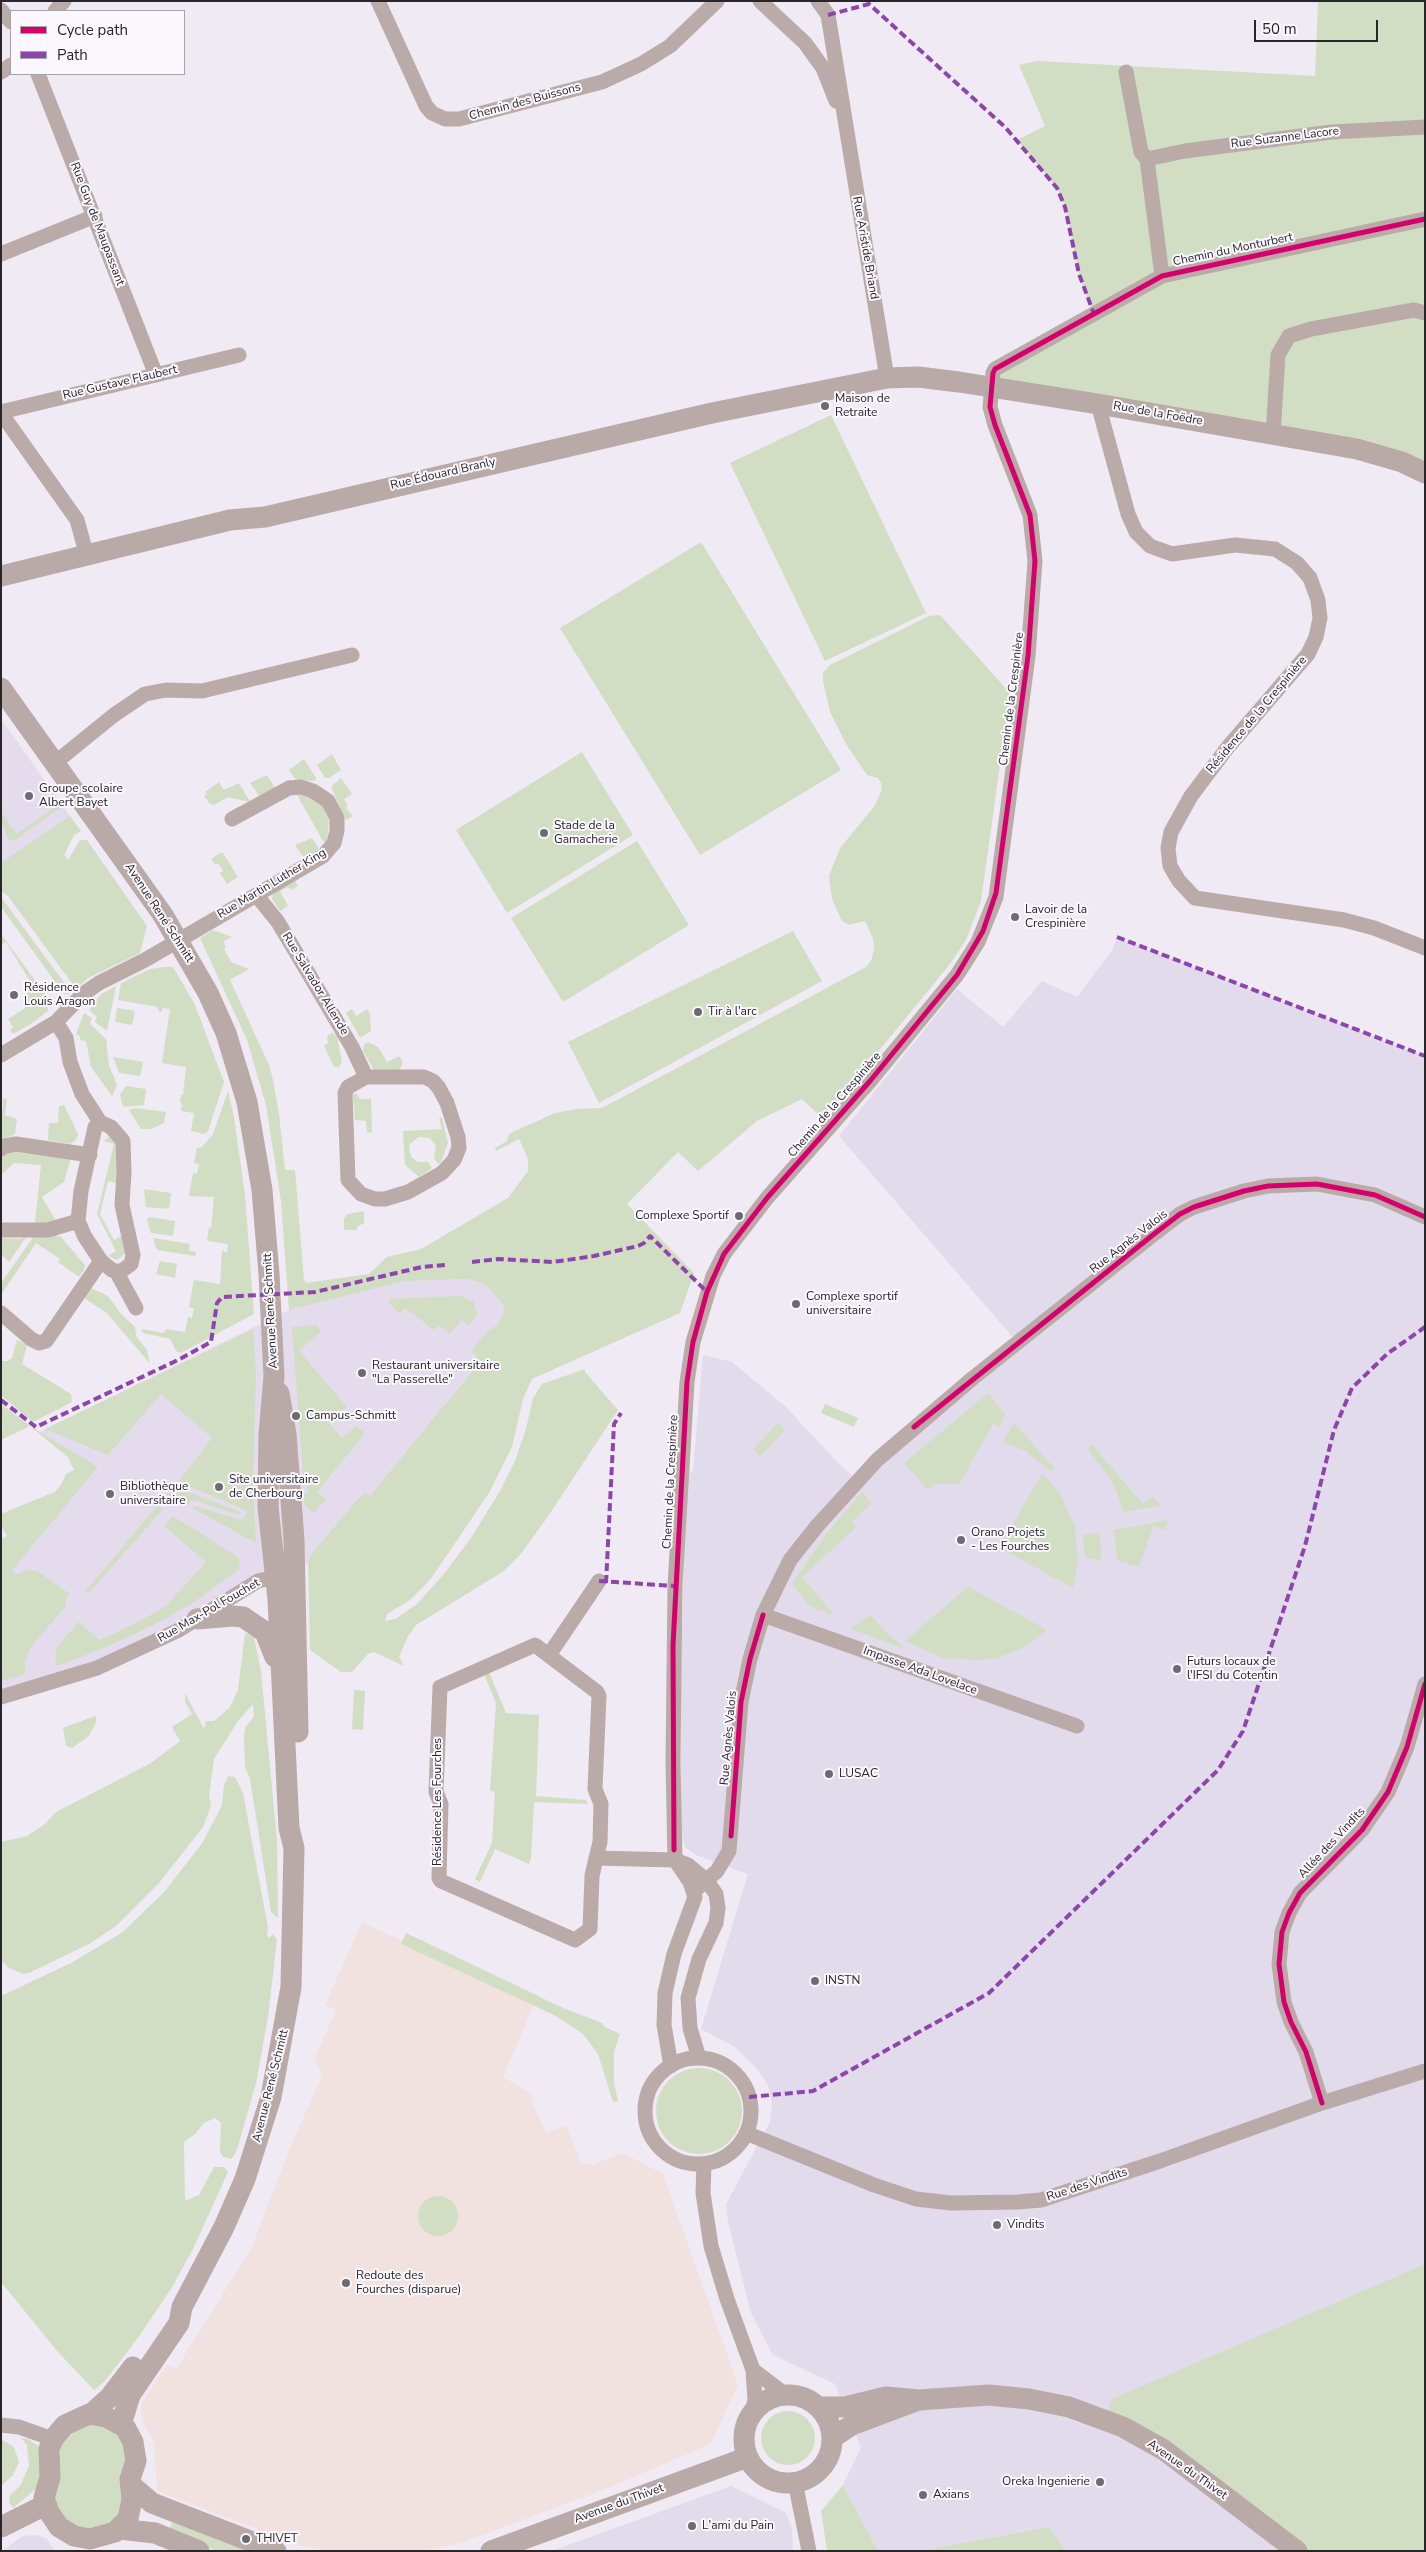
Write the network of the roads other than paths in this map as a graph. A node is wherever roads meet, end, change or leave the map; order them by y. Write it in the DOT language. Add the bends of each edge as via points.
graph roads {
  1 [pos="378,1"];
  2 [pos="717,1"];
  3 [pos="760,1"];
  4 [pos="818,1"];
  5 [pos="1,10"];
  6 [pos="10,21"];
  7 [pos="1126,72"];
  8 [pos="38,75"];
  9 [pos="843,118"];
  10 [pos="1425,127"];
  11 [pos="1147,159"];
  12 [pos="95,216"];
  13 [pos="1425,219"];
  14 [pos="1,254"];
  15 [pos="1162,276"];
  16 [pos="1425,313"];
  17 [pos="239,355"];
  18 [pos="156,375"];
  19 [pos="887,378"];
  20 [pos="991,386"];
  21 [pos="1098,404"];
  22 [pos="1,413"];
  23 [pos="1273,435"];
  24 [pos="1425,473"];
  25 [pos="87,556"];
  26 [pos="1,576"];
  27 [pos="352,655"];
  28 [pos="1,688"];
  29 [pos="56,762"];
  30 [pos="232,819"];
  31 [pos="257,896"];
  32 [pos="179,940"];
  33 [pos="1425,948"];
  34 [pos="56,1022"];
  35 [pos="1,1055"];
  36 [pos="366,1077"];
  37 [pos="100,1122"];
  38 [pos="1,1148"];
  39 [pos="90,1155"];
  40 [pos="1425,1217"];
  41 [pos="78,1221"];
  42 [pos="3,1230"];
  43 [pos="101,1261"];
  44 [pos="116,1271"];
  45 [pos="136,1308"];
  46 [pos="1,1313"];
  47 [pos="286,1574"];
  48 [pos="599,1581"];
  49 [pos="764,1615"];
  50 [pos="198,1619"];
  51 [pos="549,1655"];
  52 [pos="1425,1684"];
  53 [pos="1,1697"];
  54 [pos="282,1698"];
  55 [pos="1077,1726"];
  56 [pos="294,1848"];
  57 [pos="596,1858"];
  58 [pos="676,1860"];
  59 [pos="707,1881"];
  60 [pos="694,1891"];
  61 [pos="700,2058"];
  62 [pos="671,2066"];
  63 [pos="1425,2071"];
  64 [pos="1322,2103"];
  65 [pos="746,2133"];
  66 [pos="704,2164"];
  67 [pos="182,2307"];
  68 [pos="753,2370"];
  69 [pos="786,2395"];
  70 [pos="919,2400"];
  71 [pos="819,2407"];
  72 [pos="92,2414"];
  73 [pos="752,2414"];
  74 [pos="1,2425"];
  75 [pos="122,2425"];
  76 [pos="832,2438"];
  77 [pos="53,2439"];
  78 [pos="748,2457"];
  79 [pos="795,2482"];
  80 [pos="131,2485"];
  81 [pos="46,2505"];
  82 [pos="1,2527"];
  83 [pos="119,2530"];
  84 [pos="200,2551"];
  85 [pos="276,2551"];
  86 [pos="490,2551"];
  87 [pos="809,2551"];
  88 [pos="1297,2551"];
  1 -- 2 [label="street, Chemin des Buissons" via="426,106 445,119 459,120 618,75 670,46"];
  3 -- 9 [label="street, Rue Aristide Briand" via="805,43 823,68"];
  4 -- 9 [label="street, Rue Aristide Briand" via="828,15"];
  5 -- 6 [label="street"];
  7 -- 11 [label="street" via="1141,152"];
  8 -- 12 [label="street, Rue Guy de Maupassant"];
  9 -- 19 [label="street, Rue Aristide Briand"];
  10 -- 11 [label="street, Rue Suzanne Lacore" via="1332,132"];
  11 -- 15 [label="street"];
  12 -- 14 [label="street"];
  12 -- 18 [label="street, Rue Guy de Maupassant"];
  13 -- 15 [label="street, Chemin du Monturbert"];
  15 -- 20 [label="street, Chemin du Monturbert" via="995,369"];
  16 -- 23 [label="street" via="1414,310 1289,336 1278,355"];
  17 -- 18 [label="street, Rue Gustave Flaubert"];
  18 -- 22 [label="street, Rue Gustave Flaubert"];
  19 -- 20 [label="main road, Rue de la Foëdre" via="918,377"];
  19 -- 25 [label="main road, Rue Édouard Branly" via="712,413 265,517 230,520"];
  20 -- 21 [label="main road, Rue de la Foëdre"];
  20 -- 58 [label="street, Chemin de la Crespinière" via="990,401 995,425 1030,515 1035,561 1028,656 996,897 978,942 957,975 870,1081 767,1198 724,1254 713,1276 693,1342 687,1382 673,1645"];
  21 -- 23 [label="main road, Rue de la Foëdre"];
  21 -- 33 [label="street, Résidence de la Crespinière" via="1128,514 1136,532 1150,546 1172,554 1235,545 1275,548 1297,563 1310,578 1318,600 1320,618 1308,654 1223,754 1191,796 1171,832 1168,848 1170,866 1179,881 1195,898 1344,920"];
  22 -- 25 [label="street" via="76,520"];
  23 -- 24 [label="main road, Rue de la Foëdre" via="1357,450 1402,462"];
  25 -- 26 [label="main road, Rue Édouard Branly"];
  27 -- 29 [label="street" via="202,691 166,690 145,694"];
  28 -- 29 [label="main road, Avenue René Schmitt"];
  29 -- 32 [label="main road, Avenue René Schmitt"];
  30 -- 31 [label="street, Rue Martin Luther King" via="295,787 307,788 324,797 337,818 336,837 328,852"];
  31 -- 32 [label="street, Rue Martin Luther King"];
  31 -- 36 [label="street, Rue Salvador Allende" via="278,922"];
  32 -- 34 [label="street, Rue Martin Luther King" via="91,988"];
  32 -- 47 [label="main road, Avenue René Schmitt" via="226,1033 247,1102 262,1190 274,1376 282,1401 286,1434"];
  34 -- 35 [label="street, Rue Martin Luther King"];
  34 -- 37 [label="street" via="66,1038 78,1084"];
  36 -- 36 [label="street" via="348,1087 345,1093 348,1180 361,1194 385,1199 408,1192 447,1169 456,1155 458,1137 447,1103 433,1081 418,1076"];
  37 -- 39 [label="street" via="95,1127"];
  37 -- 44 [label="street" via="116,1131 123,1144 122,1205 133,1255 128,1268"];
  38 -- 39 [label="street" via="16,1144"];
  39 -- 41 [label="street" via="79,1198"];
  40 -- 49 [label="street, Rue Agnès Valois" via="1375,1195 1317,1184 1244,1191 1180,1214 939,1405 866,1471 790,1560"];
  41 -- 42 [label="street" via="48,1230"];
  41 -- 43 [label="street"];
  43 -- 44 [label="street"];
  43 -- 46 [label="street" via="43,1342 31,1339"];
  44 -- 45 [label="street"];
  47 -- 50 [label="street, Rue Max-Pol Fouchet" via="245,1588"];
  47 -- 54 [label="main road, Avenue René Schmitt"];
  47 -- 56 [label="main road, Avenue René Schmitt" via="300,1809"];
  48 -- 51 [label="street"];
  49 -- 55 [label="street, Impasse Ada Lovelace"];
  49 -- 59 [label="street, Rue Agnès Valois" via="743,1688 729,1851"];
  50 -- 53 [label="street, Rue Max-Pol Fouchet" via="97,1668"];
  50 -- 54 [label="main road" via="243,1617 266,1632 273,1648"];
  51 -- 57 [label="street, Résidence Les Fourches" via="599,1696 595,1788 601,1804 600,1842"];
  51 -- 57 [label="street, Résidence Les Fourches" via="534,1645 440,1687 436,1792 440,1804 438,1878 575,1940 590,1928"];
  52 -- 64 [label="street, Allée des Vindits" via="1407,1747 1388,1792 1362,1830 1300,1893 1282,1932 1279,1964 1284,2002 1306,2052"];
  54 -- 56 [label="main road, Avenue René Schmitt" via="289,1828"];
  56 -- 67 [label="main road, Avenue René Schmitt" via="291,1987 271,2097 234,2207"];
  57 -- 58 [label="street"];
  58 -- 59 [label="street" via="688,1865"];
  58 -- 60 [label="street, Chemin de la Crespinière"];
  59 -- 60 [label="street, Rue Agnès Valois"];
  59 -- 61 [label="street" via="716,1894 716,1923 688,1998 690,2028"];
  60 -- 62 [label="street" via="694,1902 674,1954 665,1993 664,2025"];
  61 -- 62 [label="street"];
  61 -- 65 [label="street" via="716,2061 742,2082 751,2110"];
  62 -- 66 [label="street" via="652,2084 645,2110 646,2123 652,2138 674,2158"];
  63 -- 64 [label="street, Rue des Vindits"];
  64 -- 65 [label="street, Rue des Vindits" via="1041,2200 996,2204 916,2199 864,2182"];
  65 -- 66 [label="street" via="736,2148 721,2159"];
  66 -- 68 [label="street" via="703,2194 715,2262"];
  67 -- 72 [label="main road, Avenue René Schmitt" via="160,2328 114,2392"];
  67 -- 75 [label="main road, Avenue René Schmitt" via="179,2323 130,2396"];
  68 -- 69 [label="street"];
  68 -- 73 [label="street" via="755,2400"];
  69 -- 71 [label="main road" via="804,2398"];
  69 -- 73 [label="main road" via="768,2400"];
  70 -- 71 [label="main road, Avenue du Thivet" via="886,2397 845,2407"];
  70 -- 76 [label="main road, Avenue du Thivet" via="852,2425"];
  70 -- 88 [label="main road, Avenue du Thivet" via="989,2395 1029,2399 1070,2407 1106,2419 1164,2450"];
  71 -- 76 [label="main road" via="829,2421"];
  72 -- 75 [label="main road"];
  72 -- 77 [label="main road" via="81,2416 65,2426"];
  73 -- 78 [label="main road" via="744,2434"];
  74 -- 77 [label="street" via="19,2427"];
  75 -- 80 [label="main road" via="130,2434 135,2450"];
  76 -- 79 [label="main road" via="829,2455 821,2468 810,2477"];
  77 -- 81 [label="main road" via="49,2449"];
  78 -- 79 [label="main road" via="767,2477"];
  78 -- 86 [label="main road, Avenue du Thivet"];
  79 -- 87 [label="street"];
  80 -- 83 [label="main road" via="132,2508"];
  80 -- 85 [label="main road" via="152,2503"];
  81 -- 82 [label="main road"];
  81 -- 83 [label="main road" via="59,2527 81,2538 98,2539"];
  83 -- 84 [label="main road" via="155,2533"];
}
